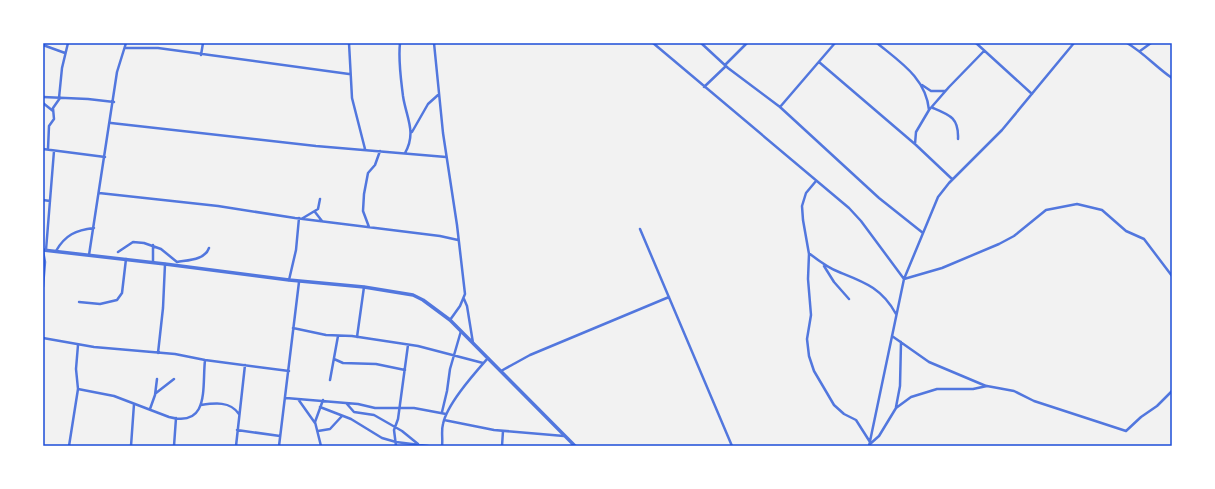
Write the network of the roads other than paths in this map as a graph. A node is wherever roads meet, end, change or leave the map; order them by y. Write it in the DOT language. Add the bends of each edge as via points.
graph roads {
  1 [pos="68,43"];
  2 [pos="126,43"];
  3 [pos="203,43"];
  4 [pos="349,43"];
  5 [pos="400,43"];
  6 [pos="434,43"];
  7 [pos="653,43"];
  8 [pos="702,43"];
  9 [pos="746,43"];
  10 [pos="835,43"];
  11 [pos="877,43"];
  12 [pos="976,43"];
  13 [pos="1074,43"];
  14 [pos="1127,43"];
  15 [pos="1151,43"];
  16 [pos="43,45"];
  17 [pos="124,48"];
  18 [pos="984,51"];
  19 [pos="1140,51"];
  20 [pos="66,53"];
  21 [pos="201,55"];
  22 [pos="819,62"];
  23 [pos="725,65"];
  24 [pos="349,74"];
  25 [pos="1172,78"];
  26 [pos="922,85"];
  27 [pos="704,87"];
  28 [pos="946,91"];
  29 [pos="439,94"];
  30 [pos="1032,94"];
  31 [pos="43,97"];
  32 [pos="60,98"];
  33 [pos="114,102"];
  34 [pos="43,103"];
  35 [pos="780,107"];
  36 [pos="932,108"];
  37 [pos="929,110"];
  38 [pos="53,111"];
  39 [pos="111,123"];
  40 [pos="412,132"];
  41 [pos="958,139"];
  42 [pos="916,145"];
  43 [pos="43,149"];
  44 [pos="48,149"];
  45 [pos="365,149"];
  46 [pos="54,150"];
  47 [pos="380,151"];
  48 [pos="405,153"];
  49 [pos="446,157"];
  50 [pos="105,158"];
  51 [pos="952,179"];
  52 [pos="816,181"];
  53 [pos="99,192"];
  54 [pos="320,199"];
  55 [pos="43,200"];
  56 [pos="50,201"];
  57 [pos="315,212"];
  58 [pos="301,218"];
  59 [pos="322,221"];
  60 [pos="369,227"];
  61 [pos="94,228"];
  62 [pos="640,229"];
  63 [pos="923,233"];
  64 [pos="458,240"];
  65 [pos="153,245"];
  66 [pos="209,248"];
  67 [pos="44,250"];
  68 [pos="56,251"];
  69 [pos="118,252"];
  70 [pos="809,254"];
  71 [pos="89,255"];
  72 [pos="126,259"];
  73 [pos="153,262"];
  74 [pos="165,264"];
  75 [pos="823,264"];
  76 [pos="1172,276"];
  77 [pos="904,279"];
  78 [pos="289,280"];
  79 [pos="300,282"];
  80 [pos="364,287"];
  81 [pos="43,288"];
  82 [pos="669,297"];
  83 [pos="464,299"];
  84 [pos="849,299"];
  85 [pos="79,302"];
  86 [pos="896,315"];
  87 [pos="450,320"];
  88 [pos="293,328"];
  89 [pos="461,332"];
  90 [pos="338,336"];
  91 [pos="892,336"];
  92 [pos="357,337"];
  93 [pos="43,338"];
  94 [pos="901,342"];
  95 [pos="473,343"];
  96 [pos="78,345"];
  97 [pos="408,345"];
  98 [pos="158,352"];
  99 [pos="454,355"];
  100 [pos="488,358"];
  101 [pos="334,359"];
  102 [pos="205,360"];
  103 [pos="483,363"];
  104 [pos="246,365"];
  105 [pos="405,370"];
  106 [pos="501,370"];
  107 [pos="289,371"];
  108 [pos="157,379"];
  109 [pos="174,379"];
  110 [pos="330,380"];
  111 [pos="987,386"];
  112 [pos="78,389"];
  113 [pos="1172,391"];
  114 [pos="155,393"];
  115 [pos="286,398"];
  116 [pos="298,399"];
  117 [pos="323,400"];
  118 [pos="346,403"];
  119 [pos="134,404"];
  120 [pos="201,405"];
  121 [pos="320,407"];
  122 [pos="399,407"];
  123 [pos="896,408"];
  124 [pos="150,409"];
  125 [pos="442,412"];
  126 [pos="239,414"];
  127 [pos="446,414"];
  128 [pos="342,416"];
  129 [pos="176,418"];
  130 [pos="444,420"];
  131 [pos="316,424"];
  132 [pos="395,427"];
  133 [pos="237,430"];
  134 [pos="318,431"];
  135 [pos="503,431"];
  136 [pos="280,436"];
  137 [pos="565,436"];
  138 [pos="396,444"];
  139 [pos="418,444"];
  140 [pos="870,444"];
  141 [pos="68,446"];
  142 [pos="131,446"];
  143 [pos="174,446"];
  144 [pos="236,446"];
  145 [pos="279,446"];
  146 [pos="321,446"];
  147 [pos="428,446"];
  148 [pos="442,446"];
  149 [pos="502,446"];
  150 [pos="575,446"];
  151 [pos="732,446"];
  1 -- 20 [label="street"];
  2 -- 17 [label="street"];
  3 -- 21 [label="street"];
  4 -- 24 [label="street"];
  5 -- 40 [label="street" via="403,96"];
  6 -- 29 [label="street"];
  7 -- 27 [label="street"];
  8 -- 23 [label="street"];
  9 -- 23 [label="street"];
  10 -- 22 [label="street"];
  11 -- 26 [label="street" via="916,76"];
  12 -- 18 [label="street"];
  13 -- 30 [label="street"];
  14 -- 19 [label="street"];
  15 -- 19 [label="street"];
  16 -- 20 [label="street"];
  17 -- 21 [label="street" via="158,48"];
  17 -- 33 [label="street" via="117,72"];
  18 -- 28 [label="street"];
  18 -- 30 [label="street"];
  19 -- 25 [label="street"];
  20 -- 32 [label="street"];
  21 -- 24 [label="street"];
  22 -- 35 [label="street"];
  22 -- 42 [label="street"];
  23 -- 27 [label="street"];
  23 -- 35 [label="street"];
  24 -- 45 [label="street" via="352,98"];
  26 -- 28 [label="street" via="931,91"];
  26 -- 37 [label="street"];
  27 -- 52 [label="street"];
  28 -- 36 [label="street"];
  29 -- 40 [label="street" via="428,104"];
  29 -- 49 [label="street"];
  30 -- 51 [label="street" via="1002,130"];
  31 -- 32 [label="street"];
  32 -- 33 [label="street" via="88,98"];
  32 -- 38 [label="street"];
  33 -- 39 [label="street"];
  34 -- 38 [label="street"];
  35 -- 63 [label="street" via="880,198"];
  36 -- 37 [label="street"];
  36 -- 41 [label="street" via="954,119 958,125"];
  37 -- 42 [label="street" via="916,132"];
  38 -- 44 [label="street" via="54,119 49,126"];
  39 -- 45 [label="street"];
  39 -- 50 [label="street"];
  40 -- 48 [label="street"];
  42 -- 51 [label="street"];
  43 -- 44 [label="street"];
  44 -- 46 [label="street"];
  45 -- 47 [label="street"];
  46 -- 50 [label="street"];
  46 -- 56 [label="street"];
  47 -- 48 [label="street"];
  47 -- 60 [label="street" via="375,165 368,173 364,194 363,211"];
  48 -- 49 [label="street"];
  49 -- 64 [label="street"];
  50 -- 53 [label="street"];
  51 -- 63 [label="street" via="941,192"];
  52 -- 70 [label="street" via="806,193 802,206"];
  52 -- 77 [label="street" via="861,221"];
  53 -- 58 [label="street"];
  53 -- 61 [label="street"];
  54 -- 57 [label="street" via="320,207"];
  55 -- 56 [label="street"];
  56 -- 67 [label="street"];
  57 -- 58 [label="street"];
  57 -- 59 [label="street"];
  58 -- 59 [label="street"];
  58 -- 78 [label="street"];
  59 -- 60 [label="street"];
  60 -- 64 [label="street"];
  61 -- 68 [label="street" via="73,232 63,240"];
  61 -- 71 [label="street"];
  62 -- 82 [label="street"];
  63 -- 77 [label="street"];
  64 -- 83 [label="street" via="464,278"];
  65 -- 66 [label="street" via="177,262 198,258 207,253"];
  65 -- 69 [label="street" via="133,242"];
  65 -- 73 [label="street"];
  67 -- 68 [label="street"];
  67 -- 81 [label="street"];
  68 -- 71 [label="street"];
  70 -- 75 [label="street"];
  70 -- 140 [label="street" via="811,315 808,344 814,371 834,405 856,420"];
  71 -- 72 [label="street"];
  72 -- 73 [label="street"];
  72 -- 85 [label="street" via="122,293 117,300 100,304"];
  73 -- 74 [label="street"];
  74 -- 78 [label="street"];
  74 -- 98 [label="street"];
  75 -- 84 [label="street"];
  75 -- 86 [label="street" via="868,283 890,304"];
  76 -- 77 [label="street" via="1144,239 1126,230 1102,210 1077,204 1046,210 1014,236 999,244 942,268"];
  77 -- 86 [label="street"];
  78 -- 79 [label="street"];
  79 -- 80 [label="street"];
  79 -- 88 [label="street"];
  80 -- 87 [label="street" via="413,295"];
  80 -- 92 [label="street"];
  82 -- 106 [label="street"];
  82 -- 151 [label="street"];
  83 -- 87 [label="street"];
  83 -- 95 [label="street"];
  86 -- 91 [label="street"];
  87 -- 89 [label="street"];
  88 -- 90 [label="street"];
  88 -- 107 [label="street"];
  89 -- 95 [label="street"];
  89 -- 99 [label="street"];
  90 -- 92 [label="street"];
  90 -- 101 [label="street"];
  91 -- 94 [label="street"];
  91 -- 140 [label="street"];
  92 -- 97 [label="street"];
  93 -- 96 [label="street"];
  94 -- 111 [label="street" via="934,365"];
  94 -- 123 [label="street" via="900,386"];
  95 -- 100 [label="street"];
  96 -- 98 [label="street"];
  96 -- 112 [label="street"];
  97 -- 99 [label="street"];
  97 -- 105 [label="street"];
  98 -- 102 [label="street"];
  99 -- 103 [label="street"];
  99 -- 125 [label="street"];
  100 -- 103 [label="street"];
  100 -- 106 [label="street"];
  101 -- 105 [label="street" via="346,364 376,364"];
  101 -- 110 [label="street"];
  102 -- 104 [label="street"];
  102 -- 120 [label="street"];
  103 -- 127 [label="street"];
  104 -- 107 [label="street"];
  104 -- 126 [label="street"];
  105 -- 122 [label="street"];
  106 -- 137 [label="street"];
  107 -- 115 [label="street"];
  108 -- 114 [label="street"];
  109 -- 114 [label="street"];
  111 -- 113 [label="street" via="1014,391 1034,401 1126,431"];
  111 -- 123 [label="street" via="934,390 911,397"];
  112 -- 119 [label="street" via="102,393"];
  112 -- 141 [label="street"];
  114 -- 124 [label="street"];
  115 -- 116 [label="street"];
  115 -- 136 [label="street"];
  116 -- 117 [label="street"];
  116 -- 131 [label="street"];
  117 -- 118 [label="street"];
  117 -- 121 [label="street"];
  118 -- 122 [label="street" via="375,408"];
  118 -- 132 [label="street" via="354,412 371,414"];
  119 -- 124 [label="street"];
  119 -- 142 [label="street"];
  120 -- 126 [label="street" via="230,405"];
  120 -- 129 [label="street" via="193,416 181,420"];
  121 -- 128 [label="street"];
  121 -- 131 [label="street"];
  122 -- 125 [label="street"];
  122 -- 132 [label="street"];
  123 -- 140 [label="street" via="879,436"];
  124 -- 129 [label="street"];
  125 -- 127 [label="street"];
  126 -- 133 [label="street"];
  127 -- 130 [label="street"];
  128 -- 134 [label="street" via="330,429"];
  128 -- 138 [label="street"];
  129 -- 143 [label="street"];
  130 -- 135 [label="street"];
  130 -- 148 [label="street"];
  131 -- 134 [label="street"];
  132 -- 138 [label="street"];
  132 -- 139 [label="street"];
  133 -- 136 [label="street"];
  133 -- 144 [label="street"];
  134 -- 146 [label="street"];
  135 -- 137 [label="street"];
  135 -- 149 [label="street"];
  136 -- 145 [label="street"];
  137 -- 150 [label="street"];
  138 -- 139 [label="street"];
  139 -- 147 [label="street"];
}
